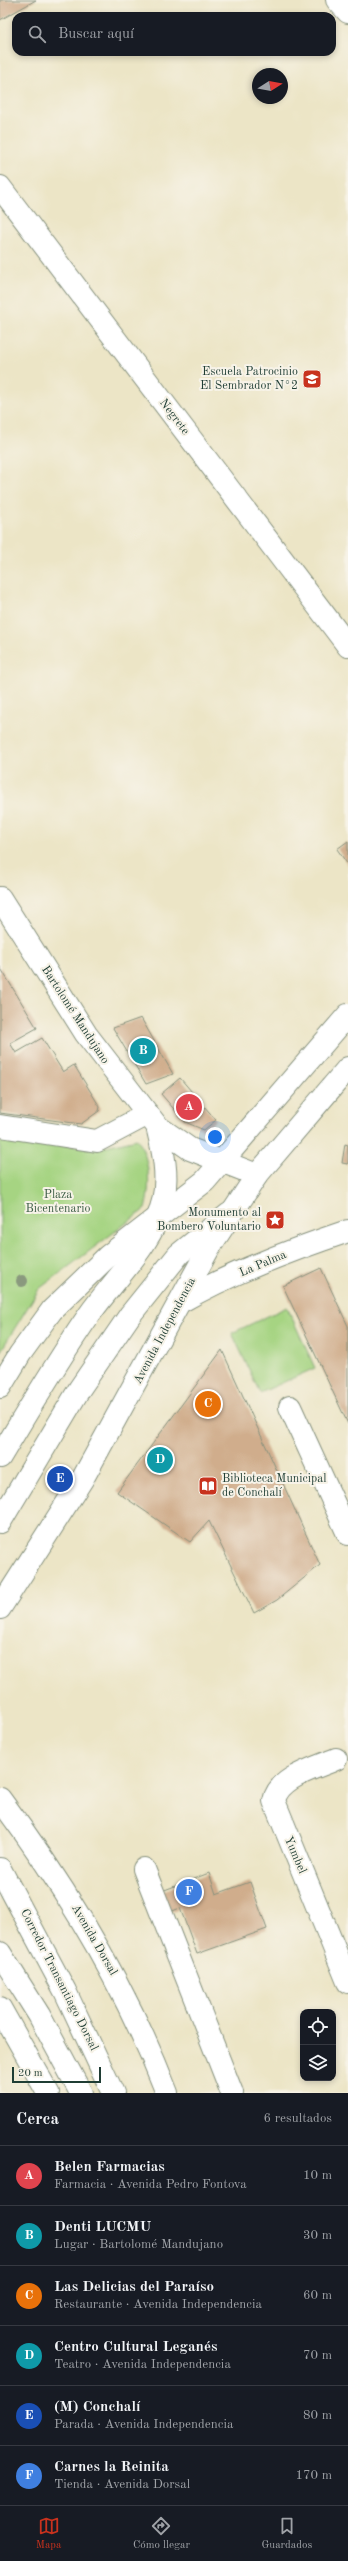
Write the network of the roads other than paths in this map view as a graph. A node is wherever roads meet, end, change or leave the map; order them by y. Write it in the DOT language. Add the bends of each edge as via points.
graph roads {
  1 [pos="337,0"];
  2 [pos="348,12"];
  3 [pos="0,187"];
  4 [pos="348,646"];
  5 [pos="3,909"];
  6 [pos="348,1015"];
  7 [pos="348,1068"];
  8 [pos="152,1120"];
  9 [pos="0,1126"];
  10 [pos="223,1161"];
  11 [pos="257,1175"];
  12 [pos="231,1212"];
  13 [pos="156,1219"];
  14 [pos="348,1231"];
  15 [pos="180,1302"];
  16 [pos="0,1387"];
  17 [pos="290,1407"];
  18 [pos="0,1457"];
  19 [pos="0,1522"];
  20 [pos="348,1534"];
  21 [pos="0,1608"];
  22 [pos="336,1759"];
  23 [pos="0,1799"];
  24 [pos="0,1869"];
  25 [pos="144,1869"];
  26 [pos="0,1953"];
  27 [pos="348,1982"];
  28 [pos="0,2008"];
  29 [pos="48,2093"];
  30 [pos="81,2093"];
  31 [pos="113,2093"];
  32 [pos="167,2093"];
  33 [pos="232,2093"];
  1 -- 2 [label="main road"];
  3 -- 4 [label="main road, Negrete"];
  5 -- 8 [label="main road, Bartolomé Mandujano" via="102,1057"];
  6 -- 10 [label="main road"];
  7 -- 11 [label="main road, Avenida Independencia"];
  8 -- 9 [label="main road" via="98,1141"];
  8 -- 10 [label="main road" via="167,1135 190,1149"];
  8 -- 13 [label="main road" via="166,1168 162,1202"];
  10 -- 11 [label="main road"];
  10 -- 13 [label="main road" via="205,1181"];
  11 -- 12 [label="main road, Avenida Independencia"];
  12 -- 15 [label="main road, Avenida Independencia"];
  12 -- 19 [label="main road" via="179,1254 130,1315 80,1388"];
  13 -- 16 [label="main road" via="108,1256 52,1310"];
  13 -- 18 [label="main road" via="141,1247 64,1351"];
  14 -- 15 [label="main road, La Palma" via="288,1253"];
  15 -- 21 [label="main road, Avenida Independencia" via="84,1478"];
  17 -- 20 [label="main road"];
  22 -- 27 [label="main road, Yumbel" via="283,1784 278,1788 274,1801"];
  23 -- 32 [label="main road, Avenida Dorsal" via="60,1884 91,1934 140,2030"];
  24 -- 31 [label="main road, Corredor Transantiago Dorsal" via="65,1991"];
  25 -- 33 [label="main road"];
  26 -- 30 [label="main road" via="39,2015"];
  28 -- 29 [label="main road"];
}
